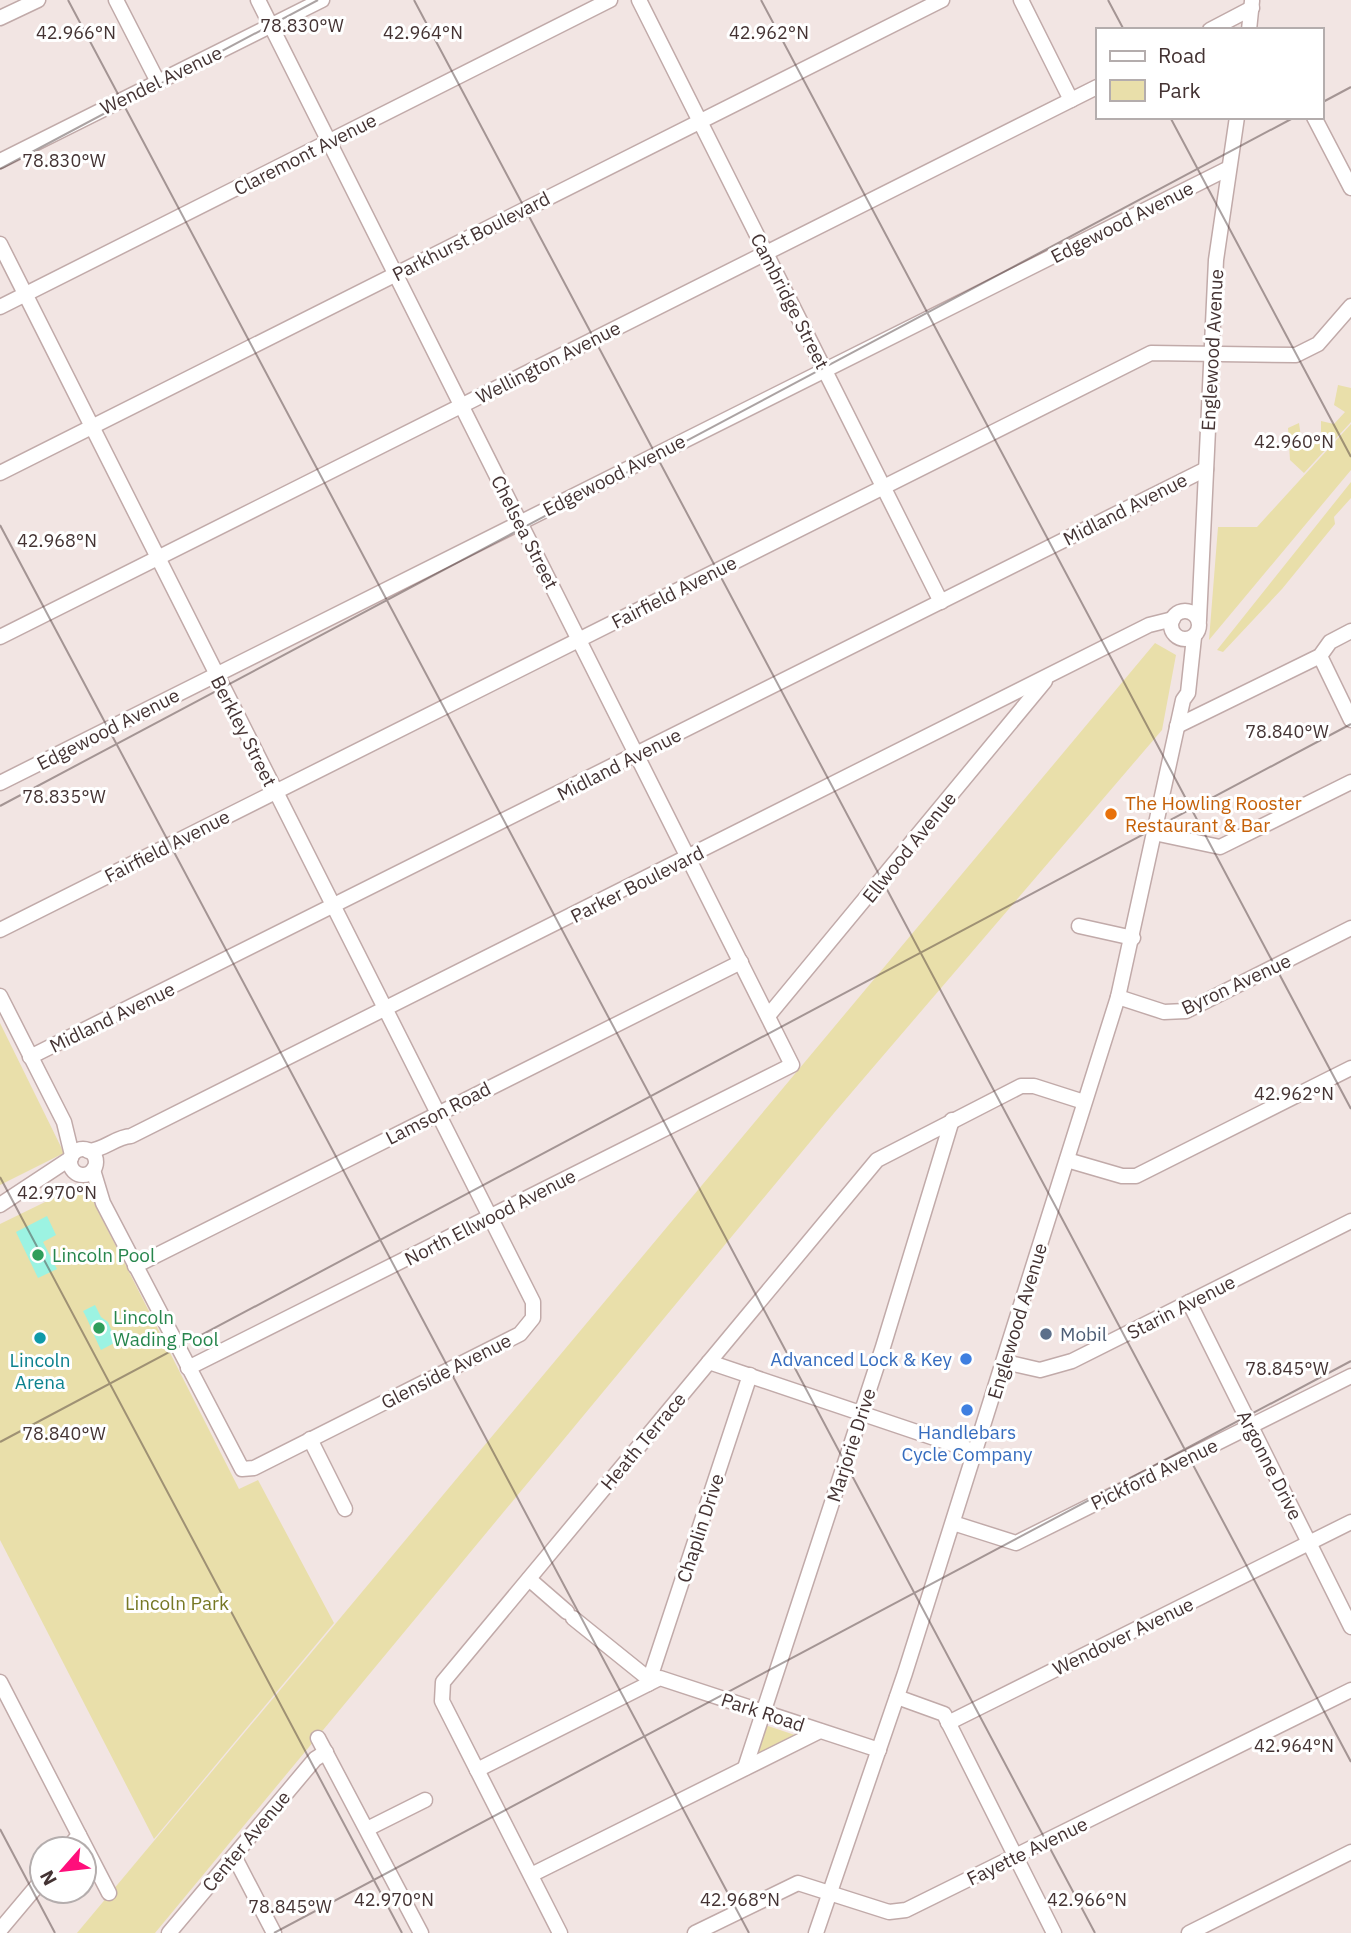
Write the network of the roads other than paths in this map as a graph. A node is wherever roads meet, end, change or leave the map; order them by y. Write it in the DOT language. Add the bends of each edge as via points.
graph roads {
  1 [pos="38,0"];
  2 [pos="116,0"];
  3 [pos="258,0"];
  4 [pos="322,0"];
  5 [pos="610,0"];
  6 [pos="639,0"];
  7 [pos="942,0"];
  8 [pos="1021,0"];
  9 [pos="1252,4"];
  10 [pos="0,18"];
  11 [pos="271,26"];
  12 [pos="1213,28"];
  13 [pos="1249,28"];
  14 [pos="158,82"];
  15 [pos="1096,88"];
  16 [pos="1071,100"];
  17 [pos="1237,119"];
  18 [pos="1315,119"];
  19 [pos="699,121"];
  20 [pos="328,142"];
  21 [pos="0,161"];
  22 [pos="1229,168"];
  23 [pos="1351,188"];
  24 [pos="0,244"];
  25 [pos="766,253"];
  26 [pos="396,273"];
  27 [pos="25,294"];
  28 [pos="1351,306"];
  29 [pos="0,307"];
  30 [pos="1212,355"];
  31 [pos="824,370"];
  32 [pos="462,405"];
  33 [pos="92,426"];
  34 [pos="1206,468"];
  35 [pos="0,472"];
  36 [pos="883,487"];
  37 [pos="520,522"];
  38 [pos="158,558"];
  39 [pos="1199,584"];
  40 [pos="941,602"];
  41 [pos="1176,615"];
  42 [pos="1199,620"];
  43 [pos="1142,631"];
  44 [pos="1351,631"];
  45 [pos="0,637"];
  46 [pos="1183,637"];
  47 [pos="579,640"];
  48 [pos="1320,656"];
  49 [pos="216,675"];
  50 [pos="1049,677"];
  51 [pos="1351,720"];
  52 [pos="1177,726"];
  53 [pos="636,755"];
  54 [pos="1351,782"];
  55 [pos="0,783"];
  56 [pos="275,792"];
  57 [pos="1154,833"];
  58 [pos="688,858"];
  59 [pos="333,908"];
  60 [pos="1079,926"];
  61 [pos="1351,928"];
  62 [pos="0,930"];
  63 [pos="1133,938"];
  64 [pos="741,962"];
  65 [pos="0,996"];
  66 [pos="1118,997"];
  67 [pos="384,1010"];
  68 [pos="768,1016"];
  69 [pos="30,1057"];
  70 [pos="792,1065"];
  71 [pos="1351,1068"];
  72 [pos="1084,1102"];
  73 [pos="437,1114"];
  74 [pos="952,1120"];
  75 [pos="131,1136"];
  76 [pos="79,1153"];
  77 [pos="1067,1160"];
  78 [pos="86,1171"];
  79 [pos="4,1203"];
  80 [pos="490,1217"];
  81 [pos="1351,1221"];
  82 [pos="135,1266"];
  83 [pos="1189,1302"];
  84 [pos="709,1362"];
  85 [pos="1005,1362"];
  86 [pos="188,1368"];
  87 [pos="750,1376"];
  88 [pos="1351,1376"];
  89 [pos="861,1414"];
  90 [pos="1251,1426"];
  91 [pos="310,1439"];
  92 [pos="976,1452"];
  93 [pos="345,1509"];
  94 [pos="1351,1522"];
  95 [pos="953,1523"];
  96 [pos="1310,1543"];
  97 [pos="529,1579"];
  98 [pos="1351,1627"];
  99 [pos="0,1682"];
  100 [pos="649,1682"];
  101 [pos="1351,1690"];
  102 [pos="897,1697"];
  103 [pos="763,1712"];
  104 [pos="948,1723"];
  105 [pos="820,1731"];
  106 [pos="318,1738"];
  107 [pos="879,1750"];
  108 [pos="326,1752"];
  109 [pos="745,1768"];
  110 [pos="477,1770"];
  111 [pos="425,1800"];
  112 [pos="367,1829"];
  113 [pos="79,1835"];
  114 [pos="1351,1853"];
  115 [pos="234,1856"];
  116 [pos="1016,1857"];
  117 [pos="98,1872"];
  118 [pos="531,1875"];
  119 [pos="831,1892"];
  120 [pos="109,1893"];
  121 [pos="28,1897"];
  122 [pos="0,1930"];
  123 [pos="169,1933"];
  124 [pos="274,1933"];
  125 [pos="421,1933"];
  126 [pos="560,1933"];
  127 [pos="695,1933"];
  128 [pos="816,1933"];
  129 [pos="1054,1933"];
  130 [pos="1189,1933"];
  1 -- 10 [label="street"];
  2 -- 14 [label="street"];
  3 -- 11 [label="street, Chelsea Street"];
  4 -- 11 [label="street, Wendel Avenue"];
  5 -- 20 [label="street, Claremont Avenue"];
  6 -- 19 [label="street, Cambridge Street"];
  7 -- 19 [label="street, Parkhurst Boulevard"];
  8 -- 16 [label="street"];
  9 -- 12 [label="street"];
  9 -- 13 [label="street"];
  11 -- 14 [label="street, Wendel Avenue"];
  11 -- 20 [label="street, Chelsea Street"];
  14 -- 21 [label="street, Wendel Avenue"];
  15 -- 16 [label="street, Wellington Avenue"];
  16 -- 25 [label="street, Wellington Avenue"];
  17 -- 22 [label="street, Englewood Avenue"];
  18 -- 23 [label="street"];
  19 -- 25 [label="street, Cambridge Street"];
  19 -- 26 [label="street, Parkhurst Boulevard"];
  20 -- 26 [label="street, Chelsea Street"];
  20 -- 27 [label="street, Claremont Avenue"];
  22 -- 30 [label="street, Englewood Avenue" via="1216,261"];
  22 -- 31 [label="street, Edgewood Avenue"];
  24 -- 27 [label="street, Berkley Street"];
  25 -- 31 [label="street, Cambridge Street"];
  25 -- 32 [label="street, Wellington Avenue"];
  26 -- 32 [label="street, Chelsea Street"];
  26 -- 33 [label="street, Parkhurst Boulevard"];
  27 -- 29 [label="street, Claremont Avenue"];
  27 -- 33 [label="street, Berkley Street"];
  28 -- 30 [label="street, Fairfield Avenue" via="1318,344 1296,355"];
  30 -- 34 [label="street, Englewood Avenue"];
  30 -- 36 [label="street, Fairfield Avenue" via="1152,353"];
  31 -- 36 [label="street, Cambridge Street"];
  31 -- 37 [label="street, Edgewood Avenue"];
  32 -- 37 [label="street, Chelsea Street"];
  32 -- 38 [label="street, Wellington Avenue"];
  33 -- 35 [label="street, Parkhurst Boulevard"];
  33 -- 38 [label="street, Berkley Street"];
  34 -- 39 [label="street, Englewood Avenue"];
  34 -- 40 [label="street, Midland Avenue"];
  36 -- 40 [label="street, Cambridge Street"];
  36 -- 47 [label="street, Fairfield Avenue"];
  37 -- 47 [label="street, Chelsea Street"];
  37 -- 49 [label="street, Edgewood Avenue"];
  38 -- 45 [label="street, Wellington Avenue"];
  38 -- 49 [label="street, Berkley Street"];
  39 -- 41 [label="street"];
  39 -- 42 [label="street, Englewood Avenue"];
  40 -- 53 [label="street, Midland Avenue"];
  41 -- 42 [label="street" via="1193,613"];
  41 -- 43 [label="street, Parker Boulevard"];
  41 -- 46 [label="street, Englewood Avenue" via="1171,628"];
  42 -- 46 [label="street, Englewood Avenue" via="1199,629"];
  43 -- 46 [label="street"];
  43 -- 50 [label="street, Parker Boulevard"];
  44 -- 48 [label="street" via="1330,642"];
  46 -- 52 [label="street, Englewood Avenue" via="1189,687"];
  47 -- 53 [label="street, Chelsea Street"];
  47 -- 56 [label="street, Fairfield Avenue"];
  48 -- 51 [label="street"];
  48 -- 52 [label="street"];
  49 -- 55 [label="street, Edgewood Avenue"];
  49 -- 56 [label="street, Berkley Street"];
  50 -- 58 [label="street, Parker Boulevard"];
  50 -- 68 [label="street, Ellwood Avenue"];
  52 -- 57 [label="street, Englewood Avenue"];
  53 -- 58 [label="street, Chelsea Street"];
  53 -- 59 [label="street, Midland Avenue"];
  54 -- 57 [label="street" via="1220,846"];
  56 -- 59 [label="street, Berkley Street"];
  56 -- 62 [label="street, Fairfield Avenue"];
  57 -- 63 [label="street, Englewood Avenue"];
  58 -- 64 [label="street, Chelsea Street"];
  58 -- 67 [label="street, Parker Boulevard"];
  59 -- 67 [label="street, Berkley Street"];
  59 -- 69 [label="street, Midland Avenue"];
  60 -- 63 [label="street"];
  61 -- 66 [label="street, Byron Avenue" via="1186,1010 1164,1012"];
  63 -- 66 [label="street, Englewood Avenue"];
  64 -- 68 [label="street, Chelsea Street"];
  64 -- 73 [label="street, Lamson Road"];
  65 -- 69 [label="street"];
  66 -- 72 [label="street, Englewood Avenue"];
  67 -- 73 [label="street, Berkley Street"];
  67 -- 75 [label="street, Parker Boulevard"];
  68 -- 70 [label="street, Chelsea Street"];
  69 -- 76 [label="street"];
  70 -- 80 [label="street, North Ellwood Avenue"];
  71 -- 77 [label="street" via="1136,1176"];
  72 -- 74 [label="street, Heath Terrace" via="1028,1085"];
  72 -- 77 [label="street, Englewood Avenue"];
  73 -- 80 [label="street, Berkley Street"];
  73 -- 82 [label="street, Lamson Road"];
  74 -- 84 [label="street, Heath Terrace" via="877,1160"];
  74 -- 89 [label="street, Marjorie Drive"];
  75 -- 76 [label="street, Parker Boulevard"];
  75 -- 78 [label="street, Parker Boulevard"];
  76 -- 78 [label="street" via="94,1156"];
  76 -- 78 [label="street" via="70,1166"];
  76 -- 79 [label="street, Parker Boulevard"];
  77 -- 85 [label="street, Englewood Avenue"];
  78 -- 79 [label="street, Parker Boulevard"];
  78 -- 82 [label="street"];
  80 -- 86 [label="street, North Ellwood Avenue"];
  80 -- 91 [label="street, Glenside Avenue" via="533,1302 530,1325"];
  81 -- 83 [label="street, Starin Avenue"];
  82 -- 86 [label="street"];
  83 -- 85 [label="street, Starin Avenue" via="1056,1367 1040,1370"];
  83 -- 90 [label="street, Argonne Drive"];
  84 -- 87 [label="street"];
  84 -- 97 [label="street, Heath Terrace"];
  85 -- 92 [label="street, Englewood Avenue"];
  86 -- 91 [label="street, Glenside Avenue" via="242,1469 254,1468"];
  87 -- 89 [label="street"];
  87 -- 100 [label="street, Chaplin Drive"];
  88 -- 90 [label="street, Pickford Avenue"];
  89 -- 92 [label="street"];
  89 -- 103 [label="street, Marjorie Drive"];
  90 -- 95 [label="street, Pickford Avenue" via="1016,1543"];
  90 -- 96 [label="street, Argonne Drive"];
  91 -- 93 [label="street"];
  92 -- 95 [label="street, Englewood Avenue"];
  94 -- 96 [label="street, Wendover Avenue"];
  95 -- 102 [label="street, Englewood Avenue"];
  96 -- 98 [label="street, Argonne Drive"];
  96 -- 104 [label="street, Wendover Avenue"];
  97 -- 100 [label="street"];
  97 -- 110 [label="street, Heath Terrace" via="440,1688 442,1701"];
  99 -- 113 [label="street"];
  100 -- 103 [label="street, Park Road" via="660,1678"];
  100 -- 110 [label="street"];
  101 -- 116 [label="street, Fayette Avenue"];
  102 -- 104 [label="street" via="944,1714"];
  102 -- 107 [label="street, Englewood Avenue"];
  103 -- 105 [label="street, Park Road"];
  103 -- 109 [label="street, Marjorie Drive"];
  104 -- 116 [label="street"];
  105 -- 107 [label="street, Park Road"];
  105 -- 109 [label="street"];
  106 -- 108 [label="street"];
  107 -- 119 [label="street, Englewood Avenue"];
  108 -- 112 [label="street"];
  108 -- 115 [label="street, Center Avenue" via="315,1759"];
  109 -- 118 [label="street"];
  110 -- 118 [label="street, Heath Terrace"];
  111 -- 112 [label="street"];
  112 -- 125 [label="street"];
  114 -- 130 [label="street"];
  115 -- 123 [label="street, Center Avenue"];
  115 -- 124 [label="street"];
  116 -- 119 [label="street, Fayette Avenue" via="898,1912"];
  116 -- 129 [label="street"];
  117 -- 120 [label="street"];
  118 -- 126 [label="street, Heath Terrace"];
  119 -- 127 [label="street, Fayette Avenue" via="807,1884 790,1885"];
  119 -- 128 [label="street, Englewood Avenue"];
  121 -- 122 [label="street"];
}
